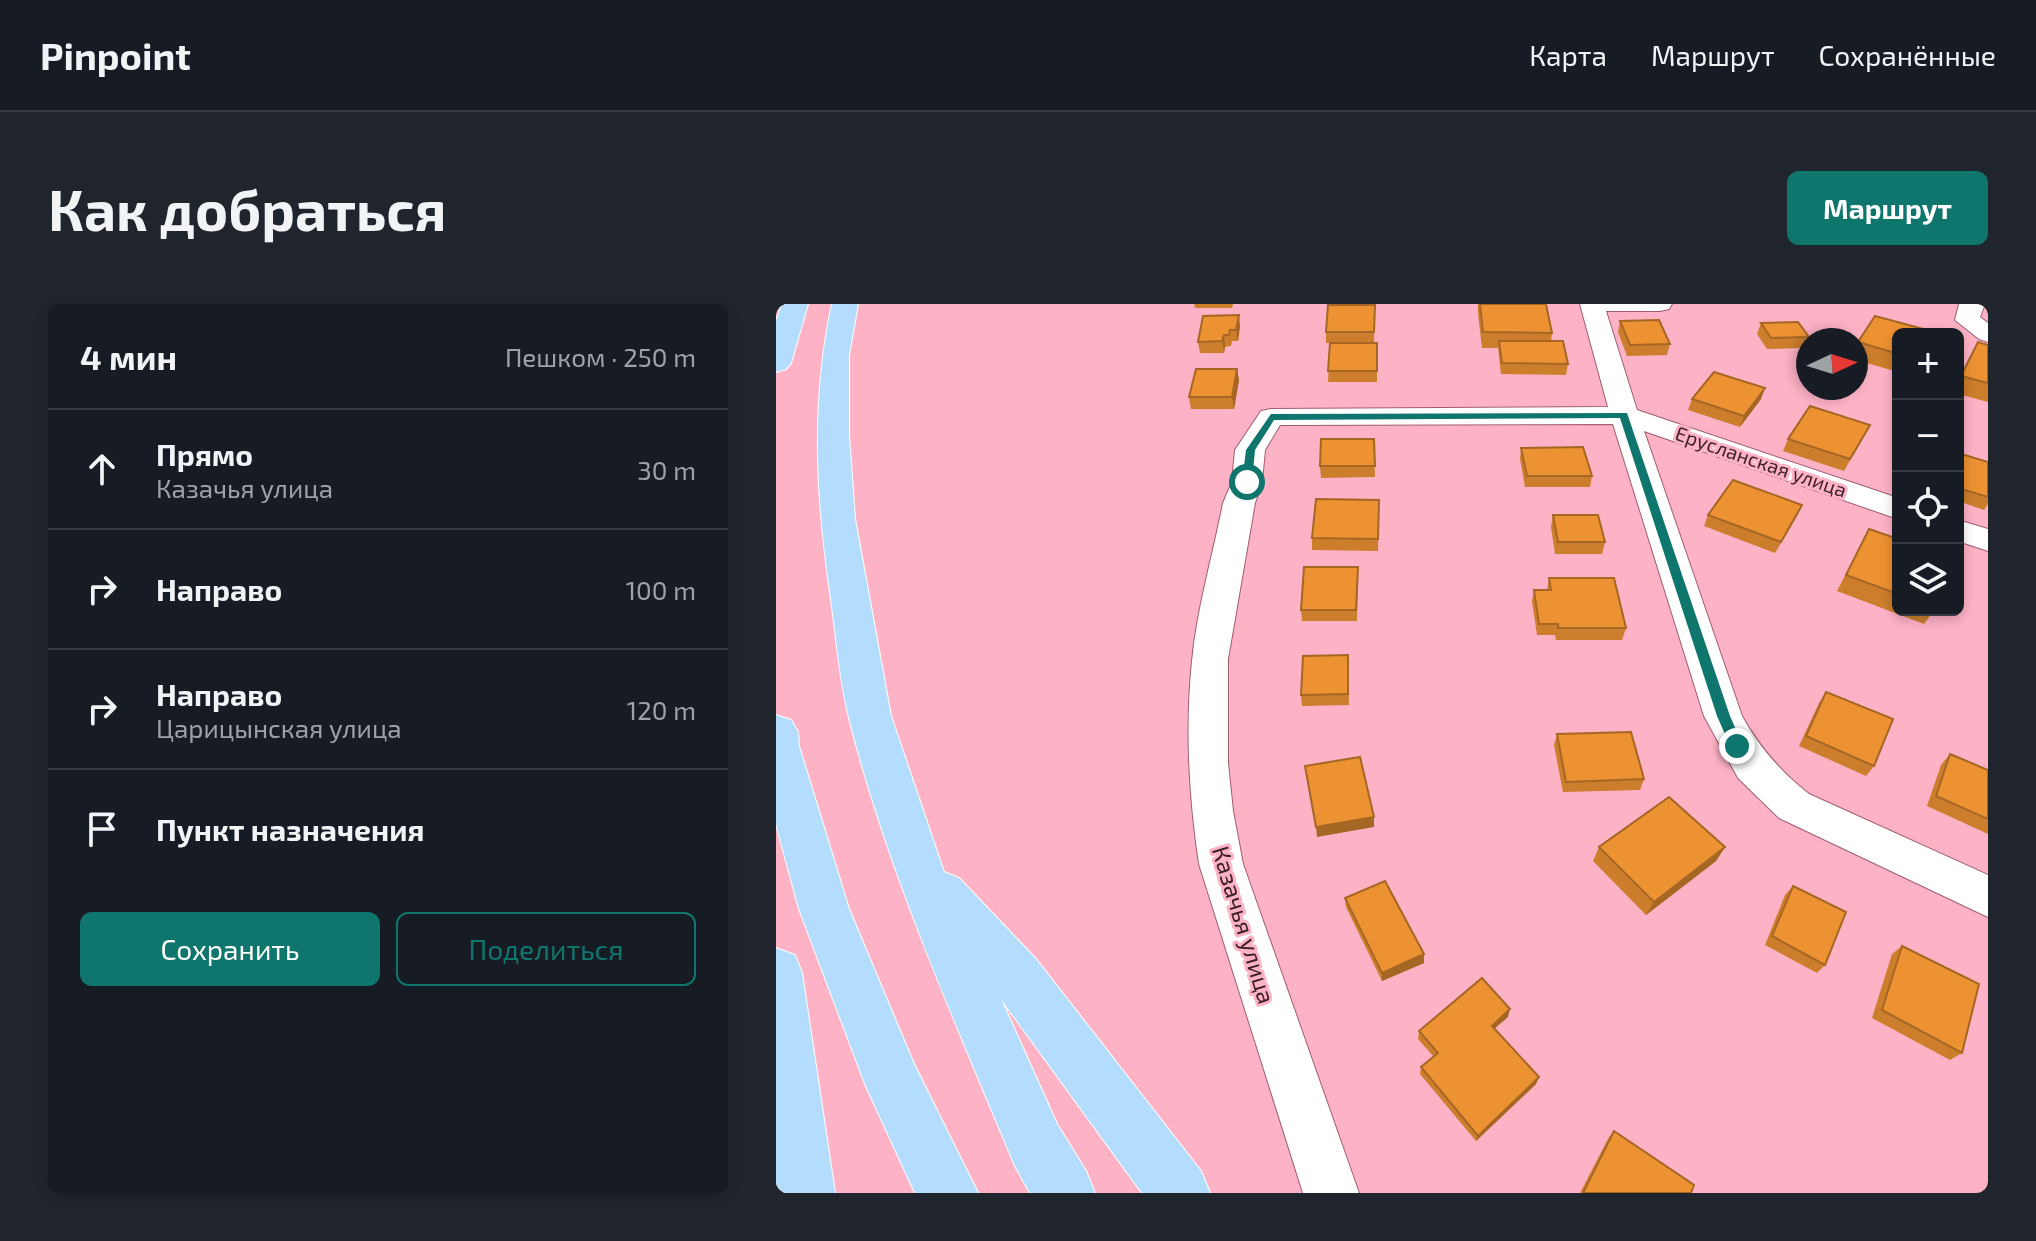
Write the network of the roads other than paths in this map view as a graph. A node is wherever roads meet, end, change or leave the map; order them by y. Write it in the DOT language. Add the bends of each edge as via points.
graph roads {
  1 [pos="795,304"];
  2 [pos="845,304"];
  3 [pos="1592,304"];
  4 [pos="1660,304"];
  5 [pos="1973,304"];
  6 [pos="1988,334"];
  7 [pos="776,363"];
  8 [pos="1624,415"];
  9 [pos="1271,417"];
  10 [pos="1892,507"];
  11 [pos="1964,532"];
  12 [pos="1988,540"];
  13 [pos="776,732"];
  14 [pos="777,746"];
  15 [pos="776,755"];
  16 [pos="920,872"];
  17 [pos="1988,897"];
  18 [pos="776,973"];
  19 [pos="804,1193"];
  20 [pos="947,1193"];
  21 [pos="1064,1193"];
  22 [pos="1179,1193"];
  23 [pos="1331,1193"];
  1 -- 7 [label="main road"];
  2 -- 16 [label="main road" via="835,355 837,519 870,716"];
  3 -- 4 [label="street"];
  3 -- 8 [label="street"];
  5 -- 6 [label="street" via="1967,320"];
  8 -- 9 [label="street, Ерусланская улица"];
  8 -- 10 [label="street, Ерусланская улица"];
  8 -- 17 [label="street" via="1723,716 1754,771 1794,806"];
  9 -- 23 [label="street, Казачья улица" via="1250,450 1213,644 1208,763 1221,864"];
  11 -- 12 [label="street"];
  13 -- 14 [label="main road"];
  14 -- 15 [label="main road"];
  14 -- 20 [label="main road" via="824,909 894,1084"];
  16 -- 21 [label="main road" via="1036,1145"];
  16 -- 22 [label="main road" via="1017,977"];
  18 -- 19 [label="main road"];
}
